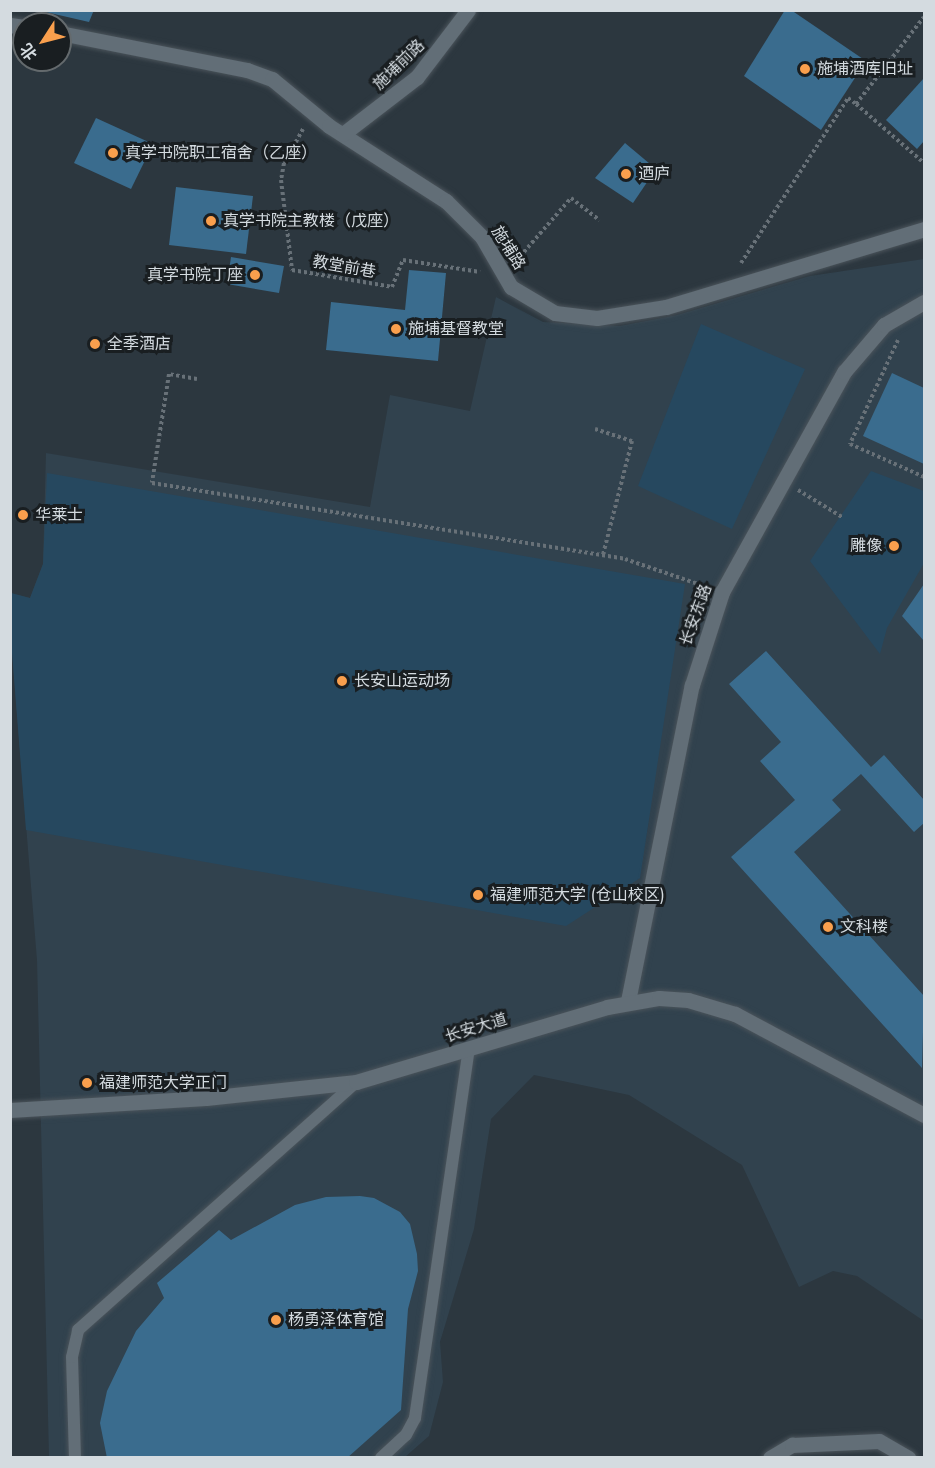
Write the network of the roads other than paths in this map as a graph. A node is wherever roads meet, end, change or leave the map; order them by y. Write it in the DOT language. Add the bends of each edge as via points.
graph roads {
  1 [pos="468,10"];
  2 [pos="72,35"];
  3 [pos="343,134"];
  4 [pos="924,229"];
  5 [pos="924,302"];
  6 [pos="628,1001"];
  7 [pos="469,1049"];
  8 [pos="356,1082"];
  9 [pos="10,1110"];
  10 [pos="924,1115"];
  11 [pos="75,1458"];
  12 [pos="381,1458"];
  13 [pos="770,1458"];
  14 [pos="908,1458"];
  1 -- 3 [label="street, 施埔前路" via="417,77"];
  2 -- 3 [label="street, 施埔路" via="247,70 277,83"];
  3 -- 4 [label="street, 施埔路" via="446,201 482,237 503,276 534,304 581,318 636,314"];
  5 -- 6 [label="street, 长安东路" via="884,325 844,372 722,592 692,684"];
  6 -- 7 [label="street, 长安大道"];
  6 -- 10 [label="street, 长安大道" via="688,1000 735,1014"];
  7 -- 8 [label="street, 长安大道"];
  7 -- 12 [label="lane" via="415,1418 405,1435"];
  8 -- 9 [label="street, 长安大道" via="206,1098"];
  8 -- 11 [label="lane" via="78,1330 72,1357"];
  13 -- 14 [label="street" via="792,1445 879,1441"];
}
